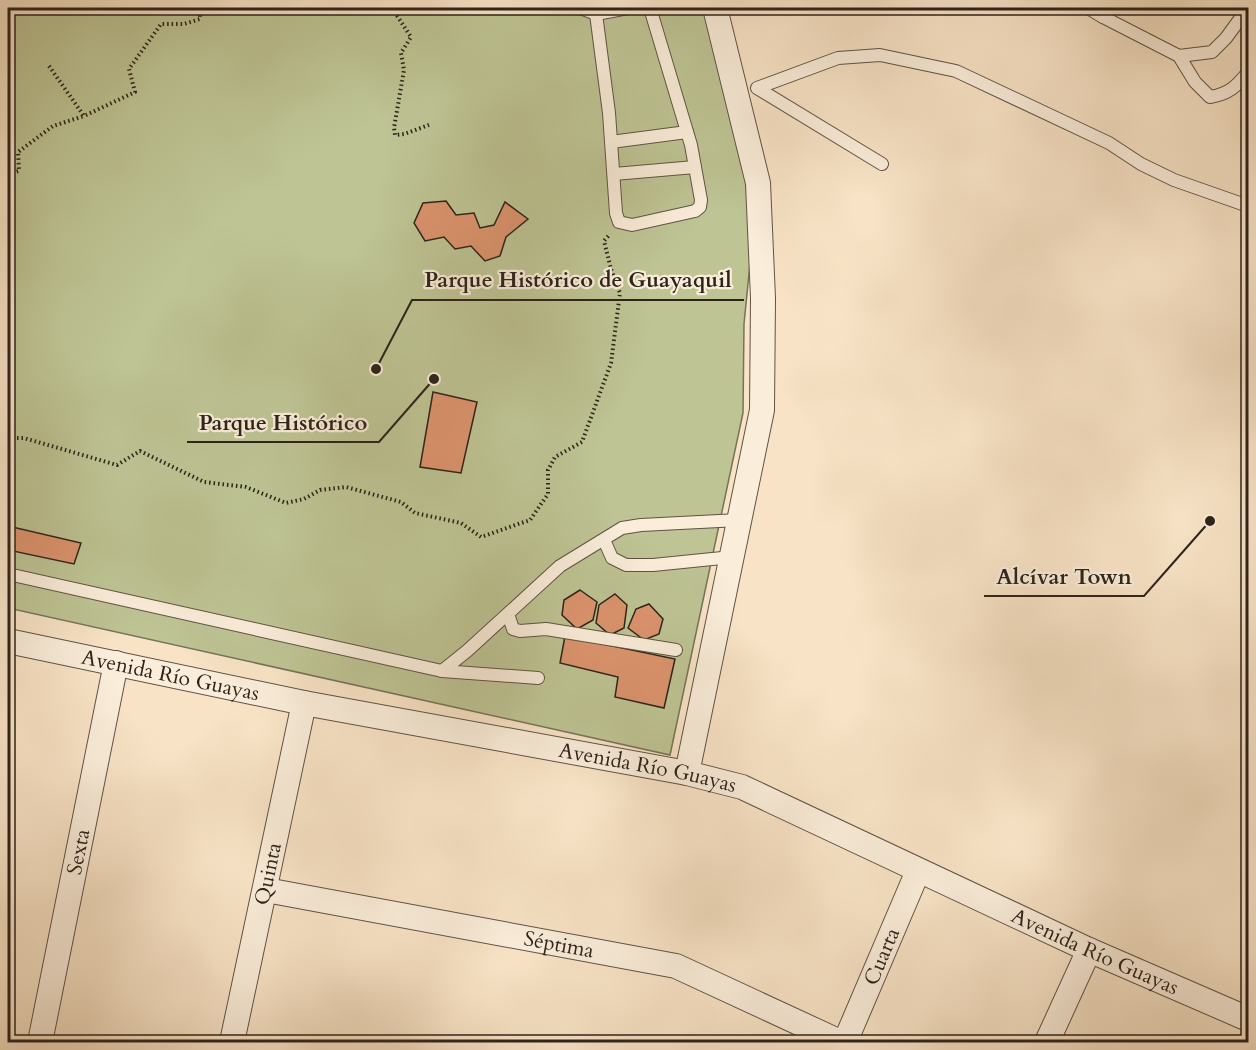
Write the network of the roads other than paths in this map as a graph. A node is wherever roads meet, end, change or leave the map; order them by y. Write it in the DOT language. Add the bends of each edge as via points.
graph roads {
  1 [pos="580,8"];
  2 [pos="628,8"];
  3 [pos="650,8"];
  4 [pos="715,8"];
  5 [pos="1088,8"];
  6 [pos="1248,8"];
  7 [pos="596,11"];
  8 [pos="1107,12"];
  9 [pos="1179,56"];
  10 [pos="1248,72"];
  11 [pos="687,132"];
  12 [pos="611,142"];
  13 [pos="882,164"];
  14 [pos="695,167"];
  15 [pos="614,174"];
  16 [pos="1248,206"];
  17 [pos="739,520"];
  18 [pos="604,540"];
  19 [pos="732,557"];
  20 [pos="8,574"];
  21 [pos="508,614"];
  22 [pos="8,641"];
  23 [pos="676,650"];
  24 [pos="116,663"];
  25 [pos="442,670"];
  26 [pos="538,678"];
  27 [pos="304,703"];
  28 [pos="687,773"];
  29 [pos="918,870"];
  30 [pos="266,890"];
  31 [pos="1089,950"];
  32 [pos="1248,1019"];
  33 [pos="40,1042"];
  34 [pos="232,1042"];
  35 [pos="840,1042"];
  36 [pos="845,1042"];
  37 [pos="1047,1042"];
  1 -- 7 [label="lane"];
  2 -- 7 [label="lane"];
  3 -- 11 [label="lane"];
  4 -- 17 [label="street" via="758,183 762,410"];
  5 -- 8 [label="lane"];
  6 -- 9 [label="lane" via="1212,52"];
  7 -- 12 [label="lane"];
  8 -- 9 [label="lane"];
  9 -- 10 [label="lane" via="1210,97 1236,88"];
  11 -- 12 [label="lane"];
  11 -- 14 [label="lane"];
  12 -- 15 [label="lane"];
  13 -- 16 [label="lane" via="757,88 838,58 880,55 956,71 1109,143 1174,180"];
  14 -- 15 [label="lane"];
  14 -- 15 [label="lane" via="700,207 632,225 619,222"];
  17 -- 18 [label="lane" via="641,525 622,528"];
  17 -- 19 [label="street"];
  18 -- 19 [label="lane" via="612,558 626,565"];
  18 -- 21 [label="lane" via="560,566"];
  19 -- 28 [label="street"];
  20 -- 25 [label="lane"];
  21 -- 23 [label="lane" via="513,629 520,631 546,629"];
  21 -- 25 [label="lane"];
  22 -- 24 [label="street, Avenida Río Guayas"];
  24 -- 27 [label="street, Avenida Río Guayas"];
  24 -- 33 [label="street, Sexta"];
  25 -- 26 [label="lane"];
  27 -- 28 [label="street, Avenida Río Guayas"];
  27 -- 30 [label="street, Quinta"];
  28 -- 29 [label="street, Avenida Río Guayas" via="742,787"];
  29 -- 31 [label="street, Avenida Río Guayas"];
  29 -- 36 [label="street, Cuarta"];
  30 -- 34 [label="street, Quinta"];
  30 -- 35 [label="street, Séptima" via="676,966"];
  31 -- 32 [label="street, Avenida Río Guayas"];
  31 -- 37 [label="street"];
}
